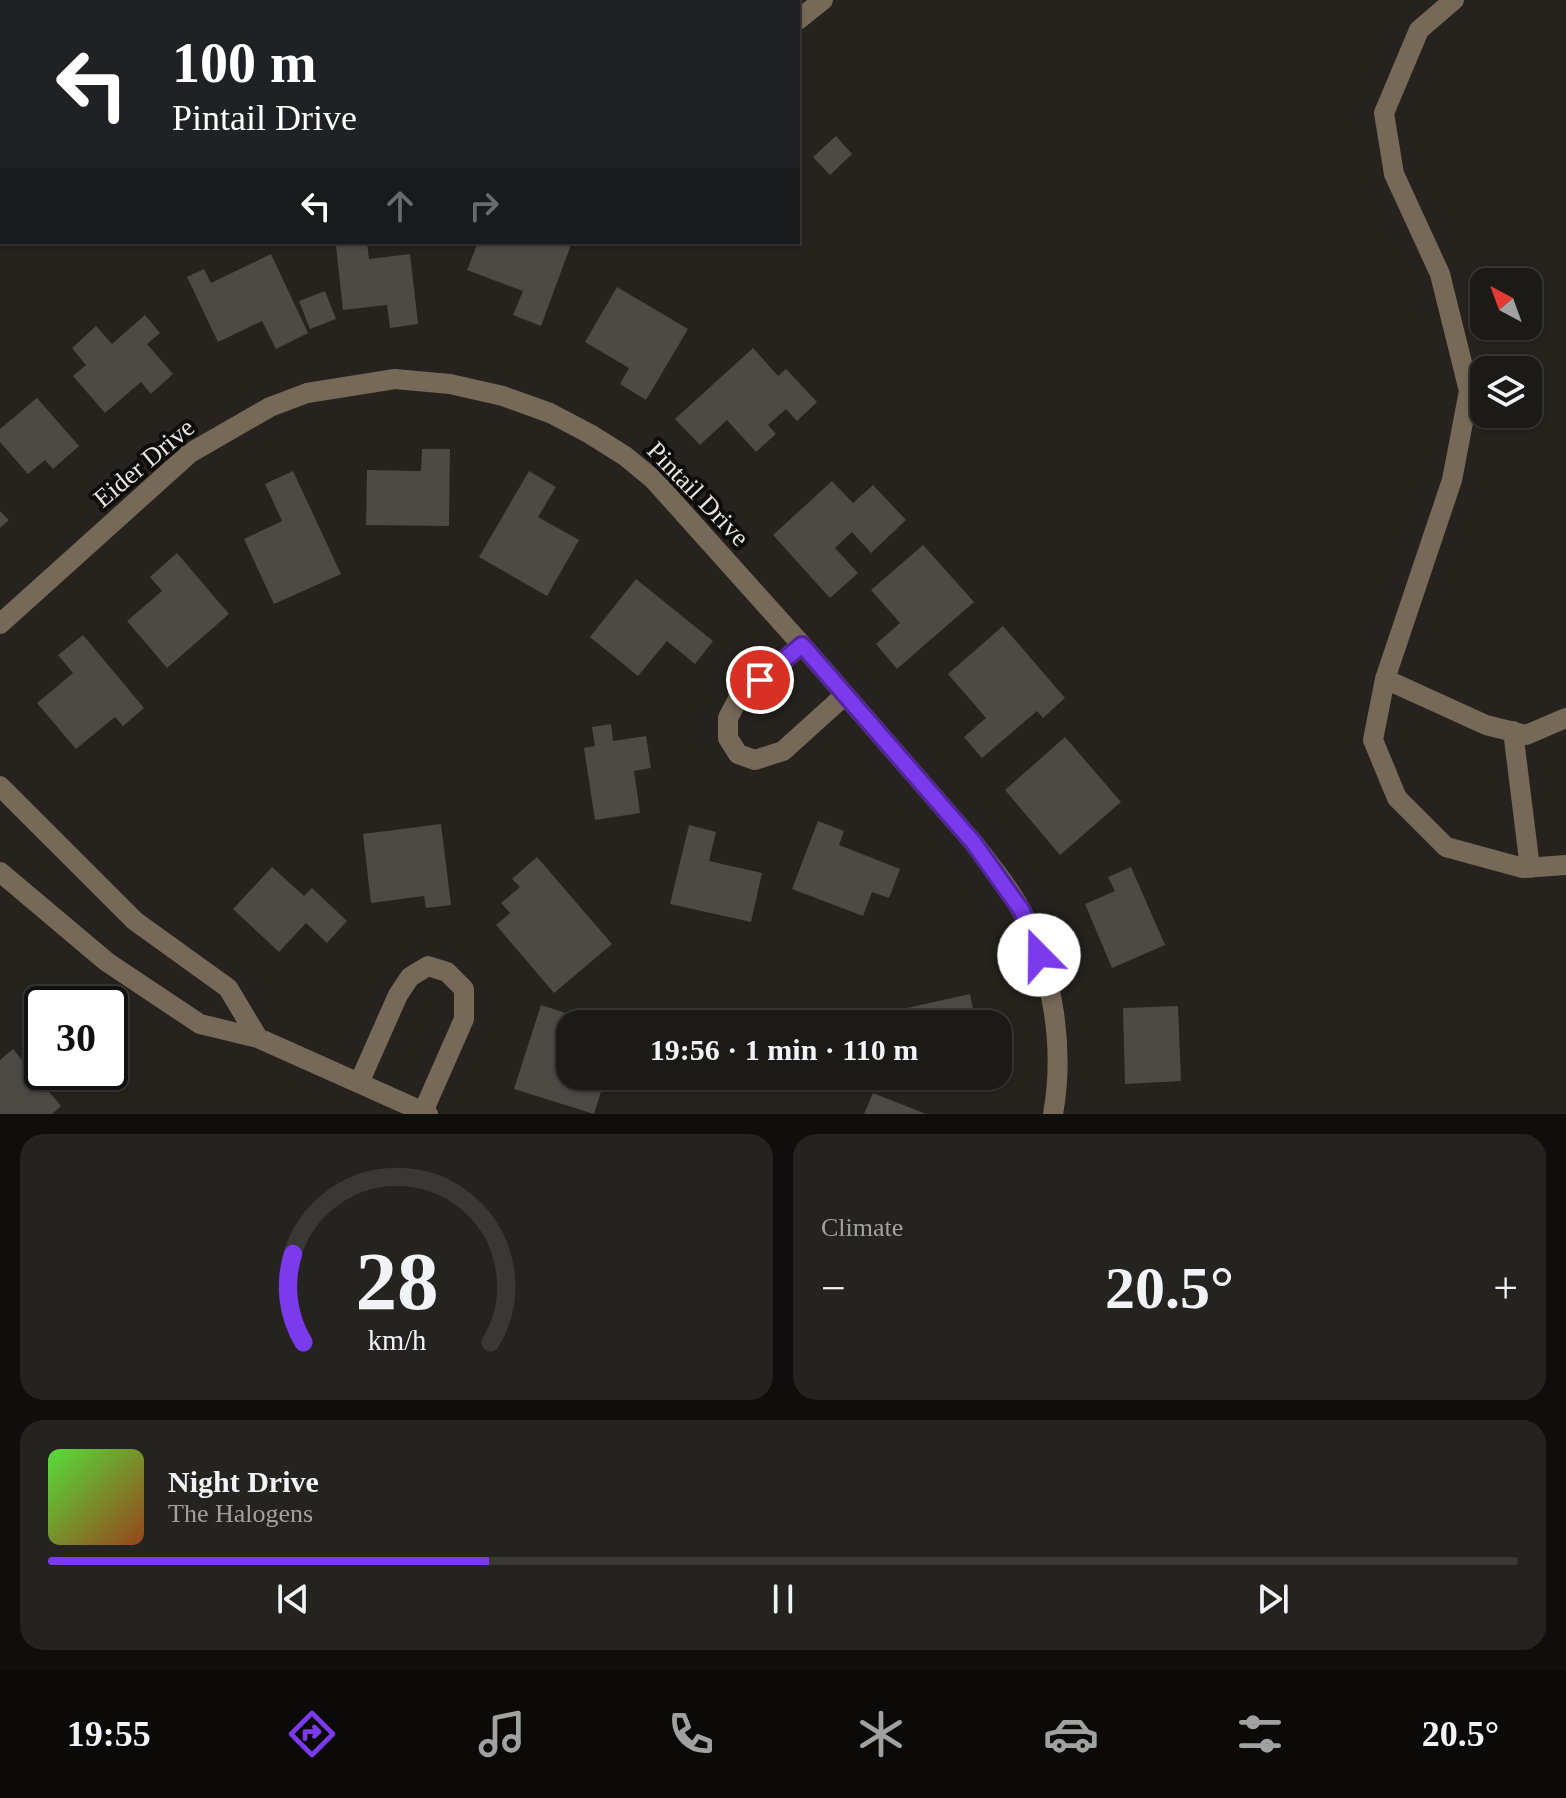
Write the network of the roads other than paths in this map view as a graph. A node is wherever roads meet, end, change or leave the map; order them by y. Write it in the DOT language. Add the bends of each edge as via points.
graph roads {
  1 [pos="823,0"];
  2 [pos="1454,0"];
  3 [pos="800,18"];
  4 [pos="395,379"];
  5 [pos="0,624"];
  6 [pos="802,645"];
  7 [pos="1385,679"];
  8 [pos="845,695"];
  9 [pos="1566,718"];
  10 [pos="1513,731"];
  11 [pos="0,786"];
  12 [pos="1566,865"];
  13 [pos="1530,868"];
  14 [pos="0,872"];
  15 [pos="258,1038"];
  16 [pos="359,1083"];
  17 [pos="425,1113"];
  18 [pos="1053,1114"];
  1 -- 3 [label="street"];
  2 -- 7 [label="street" via="1419,30 1384,113 1394,174 1440,274 1469,391 1452,480"];
  4 -- 5 [label="street, Eider Drive" via="307,393 228,429 190,453"];
  4 -- 6 [label="street, Pintail Drive" via="503,396 550,413 625,456 683,510"];
  6 -- 8 [label="street, Pintail Drive"];
  6 -- 8 [label="street" via="739,697 728,718 728,738 738,754 755,760 783,751"];
  7 -- 10 [label="street" via="1486,725"];
  7 -- 13 [label="street" via="1373,740 1397,798 1446,847"];
  8 -- 18 [label="street, Pintail Drive" via="973,842 1022,911 1046,973 1054,1014"];
  9 -- 10 [label="street" via="1526,735"];
  10 -- 13 [label="street"];
  11 -- 15 [label="street" via="135,921 228,988"];
  12 -- 13 [label="street"];
  14 -- 15 [label="street" via="107,962 200,1024"];
  15 -- 16 [label="street"];
  16 -- 17 [label="street"];
  16 -- 17 [label="street" via="410,977 428,966 447,972 464,989 464,1019"];
}
